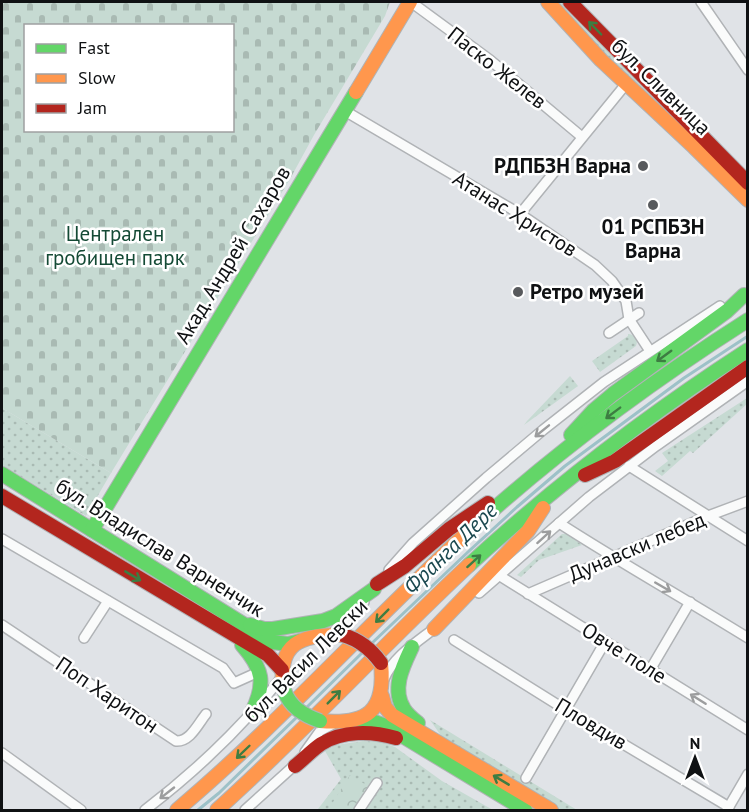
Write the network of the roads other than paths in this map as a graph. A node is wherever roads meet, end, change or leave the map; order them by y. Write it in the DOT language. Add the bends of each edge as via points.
graph roads {
  1 [pos="411,2"];
  2 [pos="548,2"];
  3 [pos="701,2"];
  4 [pos="577,4"];
  5 [pos="747,70"];
  6 [pos="626,84"];
  7 [pos="345,111"];
  8 [pos="675,119"];
  9 [pos="582,136"];
  10 [pos="747,183"];
  11 [pos="747,199"];
  12 [pos="520,214"];
  13 [pos="746,294"];
  14 [pos="639,313"];
  15 [pos="629,319"];
  16 [pos="747,320"];
  17 [pos="609,333"];
  18 [pos="747,350"];
  19 [pos="650,351"];
  20 [pos="747,367"];
  21 [pos="747,381"];
  22 [pos="629,466"];
  23 [pos="536,473"];
  24 [pos="2,474"];
  25 [pos="556,490"];
  26 [pos="2,496"];
  27 [pos="747,501"];
  28 [pos="708,516"];
  29 [pos="560,523"];
  30 [pos="92,531"];
  31 [pos="2,539"];
  32 [pos="747,541"];
  33 [pos="612,558"];
  34 [pos="500,576"];
  35 [pos="375,586"];
  36 [pos="528,594"];
  37 [pos="108,601"];
  38 [pos="690,602"];
  39 [pos="2,625"];
  40 [pos="235,628"];
  41 [pos="434,629"];
  42 [pos="336,635"];
  43 [pos="84,638"];
  44 [pos="747,638"];
  45 [pos="454,640"];
  46 [pos="300,641"];
  47 [pos="605,642"];
  48 [pos="412,647"];
  49 [pos="650,670"];
  50 [pos="254,674"];
  51 [pos="282,679"];
  52 [pos="382,689"];
  53 [pos="566,710"];
  54 [pos="252,712"];
  55 [pos="206,714"];
  56 [pos="358,719"];
  57 [pos="335,723"];
  58 [pos="747,730"];
  59 [pos="442,745"];
  60 [pos="423,748"];
  61 [pos="2,753"];
  62 [pos="295,766"];
  63 [pos="747,774"];
  64 [pos="526,778"];
  65 [pos="376,783"];
  66 [pos="728,809"];
  67 [pos="81,810"];
  68 [pos="145,810"];
  69 [pos="177,810"];
  70 [pos="217,810"];
  71 [pos="245,810"];
  72 [pos="359,810"];
  73 [pos="525,810"];
  74 [pos="551,810"];
  1 -- 7 [label="main road, Акад. Андрей Сахаров"];
  1 -- 9 [label="street, Паско Желев" via="490,60"];
  2 -- 6 [label="main road, бул. Сливница"];
  3 -- 5 [label="street"];
  8 -- 4 [label="main road, бул. Сливница, one-way"];
  6 -- 8 [label="main road, бул. Сливница"];
  6 -- 9 [label="street"];
  7 -- 12 [label="street, Атанас Христов"];
  7 -- 30 [label="main road, Акад. Андрей Сахаров"];
  8 -- 10 [label="main road, бул. Сливница"];
  8 -- 11 [label="main road, бул. Сливница"];
  9 -- 12 [label="street"];
  12 -- 15 [label="street, Атанас Христов" via="612,281 626,301"];
  13 -- 19 [label="street" via="719,306"];
  13 -- 23 [label="main road, one-way" via="600,405"];
  14 -- 15 [label="street"];
  15 -- 17 [label="street"];
  15 -- 19 [label="street, Атанас Христов"];
  16 -- 23 [label="main road, бул. Васил Левски, one-way" via="654,383"];
  18 -- 25 [label="main road" via="688,389"];
  19 -- 35 [label="street, one-way" via="598,387 486,478 413,543"];
  20 -- 25 [label="main road" via="615,461"];
  21 -- 22 [label="street"];
  22 -- 28 [label="street"];
  22 -- 29 [label="street"];
  23 -- 35 [label="main road" via="459,521"];
  23 -- 69 [label="main road, бул. Васил Левски, one-way" via="447,551 279,719"];
  24 -- 30 [label="main road, бул. Владислав Варненчик"];
  25 -- 41 [label="main road" via="528,531"];
  70 -- 25 [label="main road, one-way" via="409,622"];
  26 -- 40 [label="main road, бул. Владислав Варненчик, one-way"];
  27 -- 28 [label="street, Дунавски лебед"];
  28 -- 32 [label="street"];
  28 -- 33 [label="street, Дунавски лебед"];
  29 -- 33 [label="street"];
  34 -- 29 [label="street, one-way"];
  30 -- 40 [label="main road, бул. Владислав Варненчик"];
  31 -- 37 [label="street"];
  33 -- 36 [label="street, Дунавски лебед"];
  33 -- 38 [label="street, one-way"];
  34 -- 36 [label="street, Овче поле"];
  34 -- 41 [label="street"];
  35 -- 40 [label="main road" via="336,616 323,621 273,629"];
  35 -- 42 [label="street"];
  36 -- 47 [label="street, Овче поле"];
  37 -- 43 [label="street"];
  37 -- 50 [label="street" via="223,668 234,683"];
  38 -- 44 [label="street"];
  38 -- 49 [label="street"];
  39 -- 55 [label="street, Поп Харитон" via="176,741 185,740"];
  40 -- 46 [label="main road, бул. Владислав Варненчик" via="277,644"];
  40 -- 51 [label="main road, бул. Владислав Варненчик" via="276,662"];
  40 -- 54 [label="main road" via="261,672 260,693"];
  41 -- 48 [label="street"];
  42 -- 46 [label="main road"];
  42 -- 52 [label="main road, bridge" via="366,645 381,663"];
  45 -- 53 [label="street, Пловдив"];
  46 -- 51 [label="main road" via="288,651"];
  47 -- 49 [label="street, Овче поле"];
  47 -- 53 [label="street"];
  48 -- 52 [label="street" via="390,667"];
  48 -- 59 [label="main road" via="401,671 400,701 405,711"];
  58 -- 49 [label="street, Овче поле, one-way"];
  51 -- 54 [label="street"];
  51 -- 57 [label="main road, bridge" via="287,700 294,709"];
  52 -- 56 [label="main road" via="379,701"];
  52 -- 59 [label="main road" via="385,707 392,715"];
  53 -- 64 [label="street"];
  53 -- 66 [label="street, Пловдив"];
  54 -- 68 [label="street, one-way" via="193,771"];
  56 -- 57 [label="main road"];
  56 -- 60 [label="main road" via="386,726"];
  57 -- 62 [label="street" via="316,736"];
  74 -- 59 [label="main road, one-way"];
  60 -- 62 [label="main road" via="387,735 351,734 326,741"];
  60 -- 73 [label="main road"];
  61 -- 67 [label="street"];
  62 -- 71 [label="street" via="257,805"];
  63 -- 66 [label="street"];
  65 -- 72 [label="street"];
}
